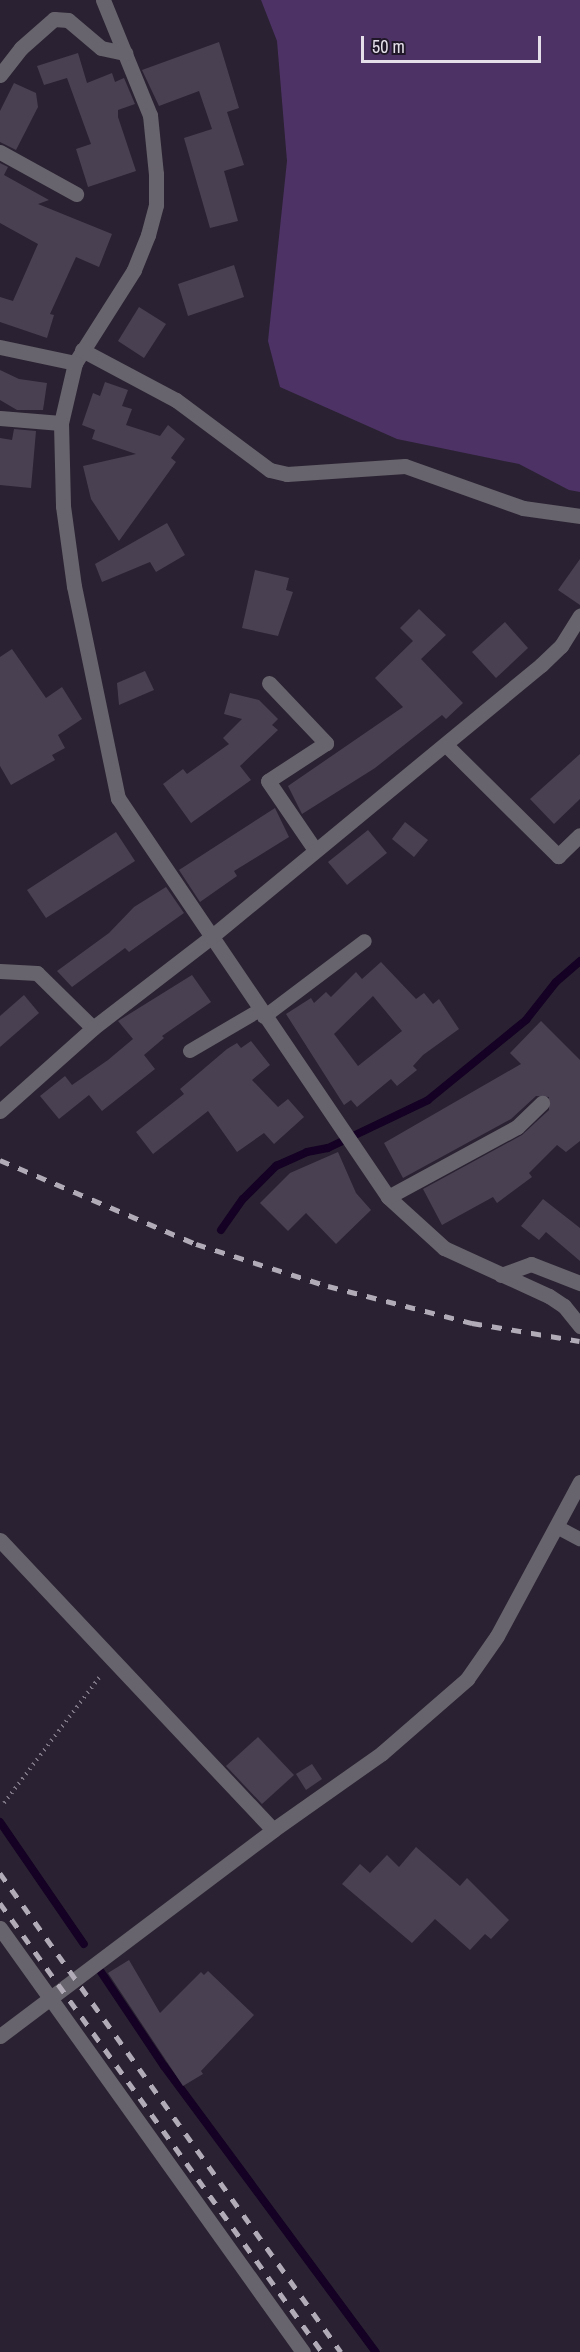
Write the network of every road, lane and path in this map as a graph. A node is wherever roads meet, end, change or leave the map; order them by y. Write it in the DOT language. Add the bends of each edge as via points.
graph roads {
  1 [pos="103,0"];
  2 [pos="124,53"];
  3 [pos="0,75"];
  4 [pos="0,152"];
  5 [pos="76,194"];
  6 [pos="0,347"];
  7 [pos="78,356"];
  8 [pos="0,418"];
  9 [pos="61,423"];
  10 [pos="580,516"];
  11 [pos="580,616"];
  12 [pos="270,683"];
  13 [pos="446,746"];
  14 [pos="580,835"];
  15 [pos="315,850"];
  16 [pos="211,937"];
  17 [pos="365,941"];
  18 [pos="0,971"];
  19 [pos="262,1013"];
  20 [pos="93,1028"];
  21 [pos="190,1051"];
  22 [pos="542,1103"];
  23 [pos="0,1111"];
  24 [pos="387,1197"];
  25 [pos="501,1275"];
  26 [pos="580,1282"];
  27 [pos="580,1326"];
  28 [pos="580,1482"];
  29 [pos="556,1527"];
  30 [pos="580,1539"];
  31 [pos="0,1540"];
  32 [pos="113,1660"];
  33 [pos="4,1803"];
  34 [pos="273,1830"];
  35 [pos="0,1928"];
  36 [pos="49,1997"];
  37 [pos="0,2036"];
  38 [pos="303,2352"];
  1 -- 2 [label="street"];
  2 -- 3 [label="street" via="101,48 68,20 54,19 21,48"];
  2 -- 7 [label="street" via="150,115 156,205 134,270"];
  4 -- 5 [label="street"];
  6 -- 7 [label="street"];
  7 -- 9 [label="street"];
  7 -- 10 [label="street" via="176,400 270,470 287,474 405,466 523,508"];
  8 -- 9 [label="street"];
  9 -- 16 [label="street" via="63,506 74,586 108,764 118,798"];
  11 -- 13 [label="street" via="561,646"];
  12 -- 15 [label="street" via="326,743 268,781"];
  13 -- 14 [label="street" via="558,856"];
  13 -- 15 [label="street"];
  15 -- 16 [label="street"];
  16 -- 19 [label="street"];
  16 -- 20 [label="street"];
  17 -- 19 [label="lane"];
  18 -- 20 [label="street" via="37,973"];
  19 -- 21 [label="lane"];
  19 -- 24 [label="street"];
  20 -- 23 [label="street"];
  22 -- 24 [label="street" via="517,1126"];
  24 -- 25 [label="street" via="444,1248"];
  25 -- 26 [label="street" via="531,1264"];
  25 -- 27 [label="street" via="549,1296 564,1306"];
  28 -- 29 [label="street"];
  29 -- 30 [label="lane"];
  29 -- 34 [label="street" via="497,1636 467,1679 382,1753"];
  31 -- 32 [label="street"];
  32 -- 33 [label="path"];
  32 -- 34 [label="street"];
  34 -- 36 [label="street"];
  35 -- 36 [label="street"];
  36 -- 37 [label="street"];
  36 -- 38 [label="street"];
}
